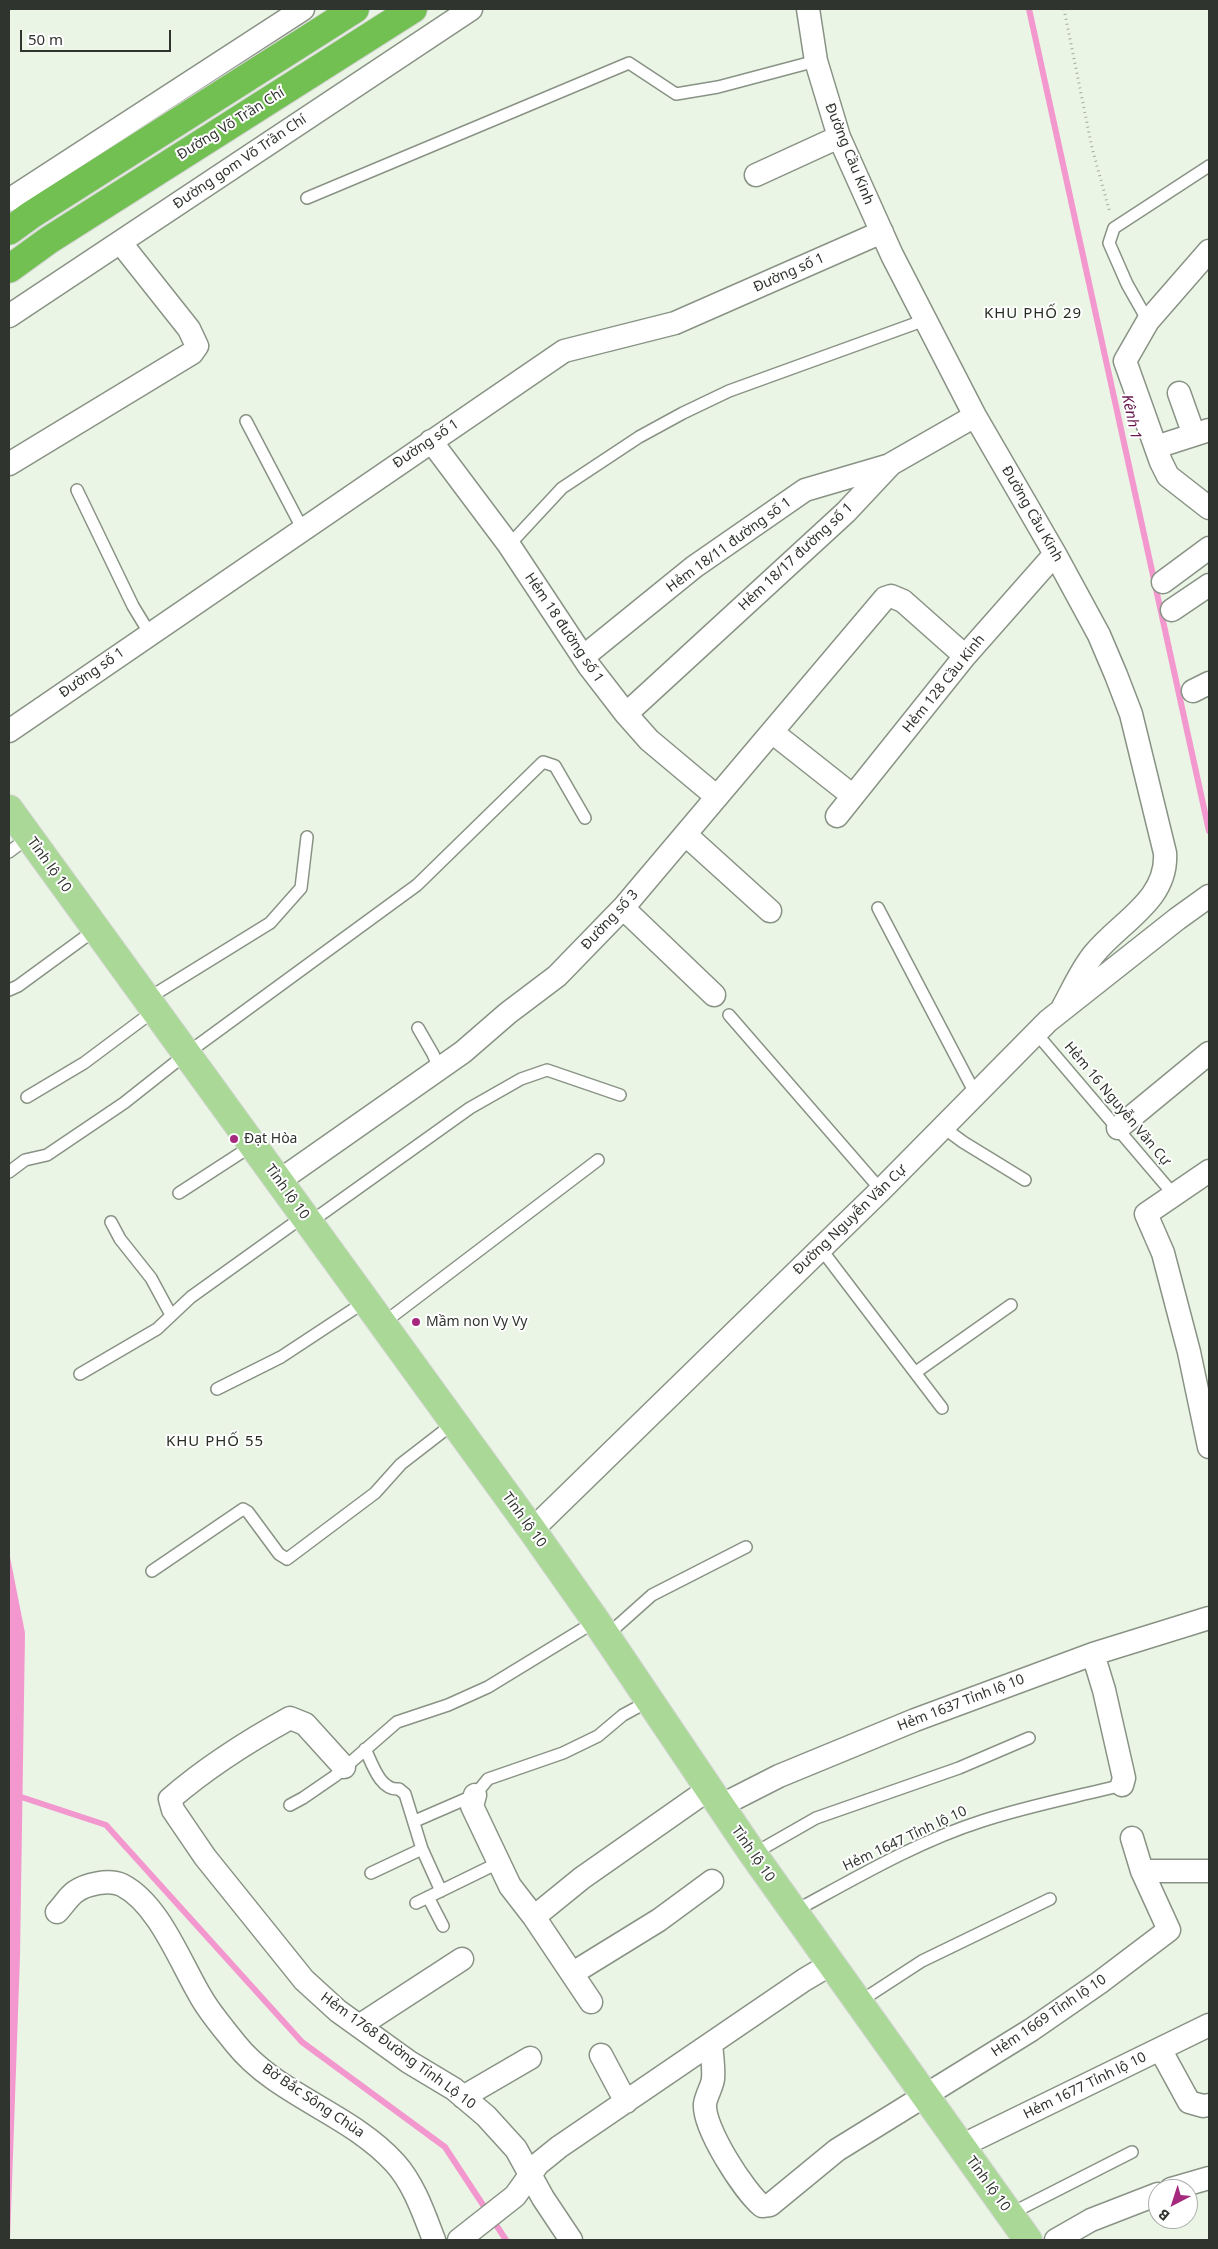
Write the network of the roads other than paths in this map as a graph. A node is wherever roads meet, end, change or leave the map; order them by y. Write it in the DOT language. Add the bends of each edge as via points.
graph roads {
  1 [pos="303,9"];
  2 [pos="355,9"];
  3 [pos="413,9"];
  4 [pos="471,9"];
  5 [pos="808,9"];
  6 [pos="816,61"];
  7 [pos="839,137"];
  8 [pos="1209,166"];
  9 [pos="756,175"];
  10 [pos="307,198"];
  11 [pos="20,208"];
  12 [pos="9,231"];
  13 [pos="882,232"];
  14 [pos="120,242"];
  15 [pos="1209,251"];
  16 [pos="9,269"];
  17 [pos="9,316"];
  18 [pos="925,320"];
  19 [pos="1148,321"];
  20 [pos="1179,393"];
  21 [pos="975,416"];
  22 [pos="246,421"];
  23 [pos="1202,433"];
  24 [pos="431,441"];
  25 [pos="1156,447"];
  26 [pos="9,464"];
  27 [pos="891,464"];
  28 [pos="77,490"];
  29 [pos="1209,508"];
  30 [pos="302,528"];
  31 [pos="509,545"];
  32 [pos="1209,548"];
  33 [pos="1056,554"];
  34 [pos="1164,582"];
  35 [pos="1209,584"];
  36 [pos="1172,610"];
  37 [pos="150,634"];
  38 [pos="965,656"];
  39 [pos="583,658"];
  40 [pos="626,714"];
  41 [pos="9,731"];
  42 [pos="772,732"];
  43 [pos="854,796"];
  44 [pos="717,797"];
  45 [pos="9,809"];
  46 [pos="837,816"];
  47 [pos="585,818"];
  48 [pos="686,835"];
  49 [pos="307,837"];
  50 [pos="19,844"];
  51 [pos="1209,896"];
  52 [pos="623,908"];
  53 [pos="878,908"];
  54 [pos="770,912"];
  55 [pos="96,929"];
  56 [pos="9,990"];
  57 [pos="714,995"];
  58 [pos="151,1005"];
  59 [pos="1063,1007"];
  60 [pos="730,1015"];
  61 [pos="418,1028"];
  62 [pos="1036,1032"];
  63 [pos="1209,1053"];
  64 [pos="186,1054"];
  65 [pos="439,1068"];
  66 [pos="620,1095"];
  67 [pos="976,1095"];
  68 [pos="27,1097"];
  69 [pos="944,1128"];
  70 [pos="1118,1128"];
  71 [pos="253,1145"];
  72 [pos="598,1160"];
  73 [pos="1209,1171"];
  74 [pos="9,1172"];
  75 [pos="1026,1180"];
  76 [pos="279,1181"];
  77 [pos="881,1190"];
  78 [pos="179,1193"];
  79 [pos="1174,1194"];
  80 [pos="306,1219"];
  81 [pos="111,1222"];
  82 [pos="821,1249"];
  83 [pos="366,1301"];
  84 [pos="1010,1305"];
  85 [pos="172,1315"];
  86 [pos="382,1324"];
  87 [pos="916,1372"];
  88 [pos="80,1374"];
  89 [pos="218,1389"];
  90 [pos="942,1408"];
  91 [pos="454,1423"];
  92 [pos="1209,1447"];
  93 [pos="532,1530"];
  94 [pos="746,1547"];
  95 [pos="152,1571"];
  96 [pos="1209,1618"];
  97 [pos="601,1628"];
  98 [pos="1093,1654"];
  99 [pos="649,1701"];
  100 [pos="1029,1738"];
  101 [pos="365,1749"];
  102 [pos="344,1767"];
  103 [pos="1122,1786"];
  104 [pos="475,1794"];
  105 [pos="715,1797"];
  106 [pos="290,1804"];
  107 [pos="414,1821"];
  108 [pos="1132,1838"];
  109 [pos="422,1849"];
  110 [pos="753,1854"];
  111 [pos="498,1863"];
  112 [pos="1142,1870"];
  113 [pos="1209,1871"];
  114 [pos="371,1873"];
  115 [pos="712,1881"];
  116 [pos="440,1891"];
  117 [pos="428,1897"];
  118 [pos="1050,1899"];
  119 [pos="416,1903"];
  120 [pos="57,1912"];
  121 [pos="794,1912"];
  122 [pos="534,1916"];
  123 [pos="443,1926"];
  124 [pos="462,1959"];
  125 [pos="831,1964"];
  126 [pos="573,1973"];
  127 [pos="591,2002"];
  128 [pos="858,2002"];
  129 [pos="1209,2025"];
  130 [pos="359,2026"];
  131 [pos="711,2044"];
  132 [pos="1160,2049"];
  133 [pos="601,2055"];
  134 [pos="530,2058"];
  135 [pos="925,2096"];
  136 [pos="463,2097"];
  137 [pos="626,2102"];
  138 [pos="1209,2105"];
  139 [pos="961,2146"];
  140 [pos="1132,2152"];
  141 [pos="530,2175"];
  142 [pos="1148,2198"];
  143 [pos="1010,2214"];
  144 [pos="461,2239"];
  145 [pos="434,2240"];
  146 [pos="571,2240"];
  147 [pos="1028,2240"];
  148 [pos="1056,2240"];
  1 -- 11 [label="street"];
  2 -- 11 [label="highway"];
  3 -- 16 [label="highway, Đường Võ Trần Chí" via="49,240"];
  4 -- 14 [label="street, Đường gom Võ Trần Chí"];
  5 -- 6 [label="street, Đường Cầu Kinh"];
  6 -- 7 [label="street, Đường Cầu Kinh"];
  6 -- 10 [label="lane" via="718,87 676,94 629,63"];
  7 -- 9 [label="street"];
  7 -- 13 [label="street, Đường Cầu Kinh"];
  8 -- 19 [label="lane" via="1114,228 1109,244"];
  11 -- 12 [label="highway"];
  13 -- 18 [label="street, Đường Cầu Kinh"];
  13 -- 24 [label="street, Đường số 1" via="675,322 564,350"];
  14 -- 17 [label="street, Đường gom Võ Trần Chí"];
  14 -- 26 [label="street" via="189,329 197,346 192,353"];
  15 -- 19 [label="street"];
  18 -- 21 [label="street, Đường Cầu Kinh"];
  18 -- 31 [label="lane" via="729,391 683,413 639,437 562,488"];
  19 -- 25 [label="street" via="1125,361"];
  20 -- 23 [label="street"];
  21 -- 27 [label="street, Hẻm 18/17 đường số 1"];
  21 -- 33 [label="street, Đường Cầu Kinh"];
  22 -- 30 [label="lane"];
  23 -- 25 [label="street"];
  24 -- 30 [label="street, Đường số 1"];
  24 -- 31 [label="street, Hẻm 18 đường số 1"];
  25 -- 29 [label="street" via="1168,476"];
  27 -- 39 [label="street, Hẻm 18/11 đường số 1" via="805,490 694,567"];
  27 -- 40 [label="street, Hẻm 18/17 đường số 1" via="846,512"];
  28 -- 37 [label="lane" via="133,606"];
  30 -- 37 [label="street, Đường số 1"];
  31 -- 39 [label="street, Hẻm 18 đường số 1"];
  32 -- 34 [label="street"];
  33 -- 38 [label="street, Hẻm 128 Cầu Kinh"];
  33 -- 59 [label="street, Đường Cầu Kinh" via="1099,635 1131,714 1166,867 1155,894 1094,954"];
  35 -- 36 [label="street"];
  37 -- 41 [label="street, Đường số 1"];
  38 -- 42 [label="street, Đường số 3" via="903,602 891,596 885,598"];
  38 -- 43 [label="street, Hẻm 128 Cầu Kinh"];
  39 -- 40 [label="street, Hẻm 18 đường số 1"];
  40 -- 44 [label="street, Hẻm 18 đường số 1" via="649,740"];
  42 -- 43 [label="street"];
  42 -- 44 [label="street, Đường số 3"];
  43 -- 46 [label="street, Hẻm 128 Cầu Kinh"];
  44 -- 48 [label="street, Đường số 3"];
  45 -- 50 [label="main road, Tỉnh lộ 10"];
  47 -- 64 [label="lane" via="555,766 543,762 417,885"];
  48 -- 52 [label="street, Đường số 3"];
  48 -- 54 [label="street"];
  49 -- 58 [label="lane" via="300,888 270,923"];
  50 -- 55 [label="main road, Tỉnh lộ 10"];
  51 -- 59 [label="street, Đường Nguyễn Văn Cự"];
  52 -- 57 [label="street"];
  52 -- 65 [label="street, Đường số 3" via="557,976"];
  53 -- 67 [label="lane"];
  55 -- 56 [label="lane"];
  55 -- 58 [label="main road, Tỉnh lộ 10"];
  58 -- 64 [label="main road, Tỉnh lộ 10"];
  58 -- 68 [label="lane" via="84,1063"];
  59 -- 62 [label="street, Đường Nguyễn Văn Cự"];
  60 -- 77 [label="lane"];
  61 -- 65 [label="lane"];
  62 -- 67 [label="street, Đường Nguyễn Văn Cự"];
  62 -- 70 [label="lane, Hẻm 16 Nguyễn Văn Cự"];
  63 -- 70 [label="street"];
  64 -- 71 [label="main road, Tỉnh lộ 10"];
  64 -- 74 [label="lane" via="76,1136 47,1155 25,1160"];
  65 -- 76 [label="street, Đường số 3"];
  66 -- 80 [label="lane" via="547,1070 521,1079 470,1108"];
  67 -- 69 [label="street, Đường Nguyễn Văn Cự"];
  69 -- 75 [label="lane"];
  69 -- 77 [label="street, Đường Nguyễn Văn Cự"];
  70 -- 79 [label="lane, Hẻm 16 Nguyễn Văn Cự"];
  71 -- 76 [label="main road, Tỉnh lộ 10"];
  71 -- 78 [label="lane"];
  72 -- 86 [label="lane"];
  73 -- 79 [label="street"];
  76 -- 80 [label="main road, Tỉnh lộ 10"];
  77 -- 82 [label="street, Đường Nguyễn Văn Cự"];
  79 -- 92 [label="street" via="1146,1214 1163,1253"];
  80 -- 83 [label="main road, Tỉnh lộ 10"];
  80 -- 85 [label="lane" via="191,1297"];
  81 -- 85 [label="lane" via="120,1239 151,1278"];
  82 -- 87 [label="lane"];
  82 -- 93 [label="street, Đường Nguyễn Văn Cự"];
  83 -- 86 [label="main road, Tỉnh lộ 10"];
  83 -- 89 [label="lane" via="281,1357"];
  84 -- 87 [label="lane"];
  85 -- 88 [label="lane" via="157,1329"];
  86 -- 91 [label="main road, Tỉnh lộ 10"];
  87 -- 90 [label="lane"];
  91 -- 93 [label="main road, Tỉnh lộ 10"];
  91 -- 95 [label="lane" via="401,1464 375,1493 287,1559 243,1509"];
  93 -- 97 [label="main road, Tỉnh lộ 10"];
  94 -- 97 [label="lane" via="652,1595"];
  96 -- 98 [label="street, Hẻm 1637 Tỉnh lộ 10"];
  97 -- 99 [label="main road, Tỉnh lộ 10"];
  97 -- 101 [label="lane" via="488,1687 397,1722"];
  98 -- 103 [label="street" via="1124,1778"];
  98 -- 105 [label="street, Hẻm 1637 Tỉnh lộ 10" via="779,1776"];
  99 -- 104 [label="lane" via="623,1715 598,1736 563,1753 488,1779"];
  99 -- 105 [label="main road, Tỉnh lộ 10"];
  100 -- 110 [label="lane" via="960,1768 816,1818"];
  101 -- 102 [label="lane"];
  101 -- 107 [label="lane" via="384,1785 405,1794"];
  102 -- 106 [label="lane"];
  102 -- 130 [label="street, Hẻm 1768 Đường Tỉnh Lộ 10" via="305,1724 290,1718 248,1742 170,1799 173,1810 205,1857 304,1980"];
  103 -- 121 [label="lane, Hẻm 1647 Tỉnh lộ 10" via="981,1821 860,1875"];
  104 -- 107 [label="lane"];
  104 -- 111 [label="street" via="472,1806"];
  105 -- 110 [label="main road, Tỉnh lộ 10"];
  105 -- 122 [label="street, Hẻm 1637 Tỉnh lộ 10" via="582,1878"];
  107 -- 109 [label="lane"];
  108 -- 112 [label="street"];
  109 -- 114 [label="lane"];
  109 -- 116 [label="lane"];
  110 -- 121 [label="main road, Tỉnh lộ 10"];
  111 -- 116 [label="lane"];
  111 -- 122 [label="street" via="510,1886"];
  112 -- 113 [label="street"];
  112 -- 135 [label="street, Hẻm 1669 Tỉnh lộ 10" via="1168,1930 1032,2030"];
  115 -- 126 [label="street" via="658,1920"];
  116 -- 117 [label="lane"];
  117 -- 119 [label="lane"];
  117 -- 123 [label="lane"];
  118 -- 128 [label="lane" via="922,1960"];
  120 -- 145 [label="street, Bờ Bắc Sông Chùa" via="75,1892 101,1882 120,1884 142,1898 180,1956 202,1998 237,2045 268,2074 366,2137 396,2164 419,2201"];
  121 -- 125 [label="main road, Tỉnh lộ 10"];
  122 -- 126 [label="street"];
  124 -- 130 [label="street"];
  125 -- 128 [label="main road, Tỉnh lộ 10"];
  125 -- 131 [label="street"];
  126 -- 127 [label="street"];
  128 -- 135 [label="main road, Tỉnh lộ 10"];
  129 -- 132 [label="street, Hẻm 1677 Tỉnh lộ 10"];
  130 -- 136 [label="street, Hẻm 1768 Đường Tỉnh Lộ 10"];
  131 -- 135 [label="street, Hẻm 1669 Tỉnh lộ 10" via="713,2079 705,2104 707,2120 746,2190 762,2206 778,2200 838,2150"];
  131 -- 137 [label="street"];
  132 -- 138 [label="street" via="1190,2102"];
  132 -- 139 [label="street, Hẻm 1677 Tỉnh lộ 10"];
  133 -- 137 [label="street"];
  134 -- 136 [label="street"];
  135 -- 139 [label="main road, Tỉnh lộ 10"];
  136 -- 141 [label="street, Hẻm 1768 Đường Tỉnh Lộ 10" via="486,2116 516,2149"];
  137 -- 141 [label="street" via="559,2146"];
  139 -- 143 [label="main road, Tỉnh lộ 10"];
  140 -- 143 [label="lane"];
  141 -- 144 [label="street" via="515,2196"];
  141 -- 146 [label="street, Hẻm 1768 Đường Tỉnh Lộ 10"];
  142 -- 148 [label="street" via="1091,2220"];
  143 -- 147 [label="main road, Tỉnh lộ 10"];
}
